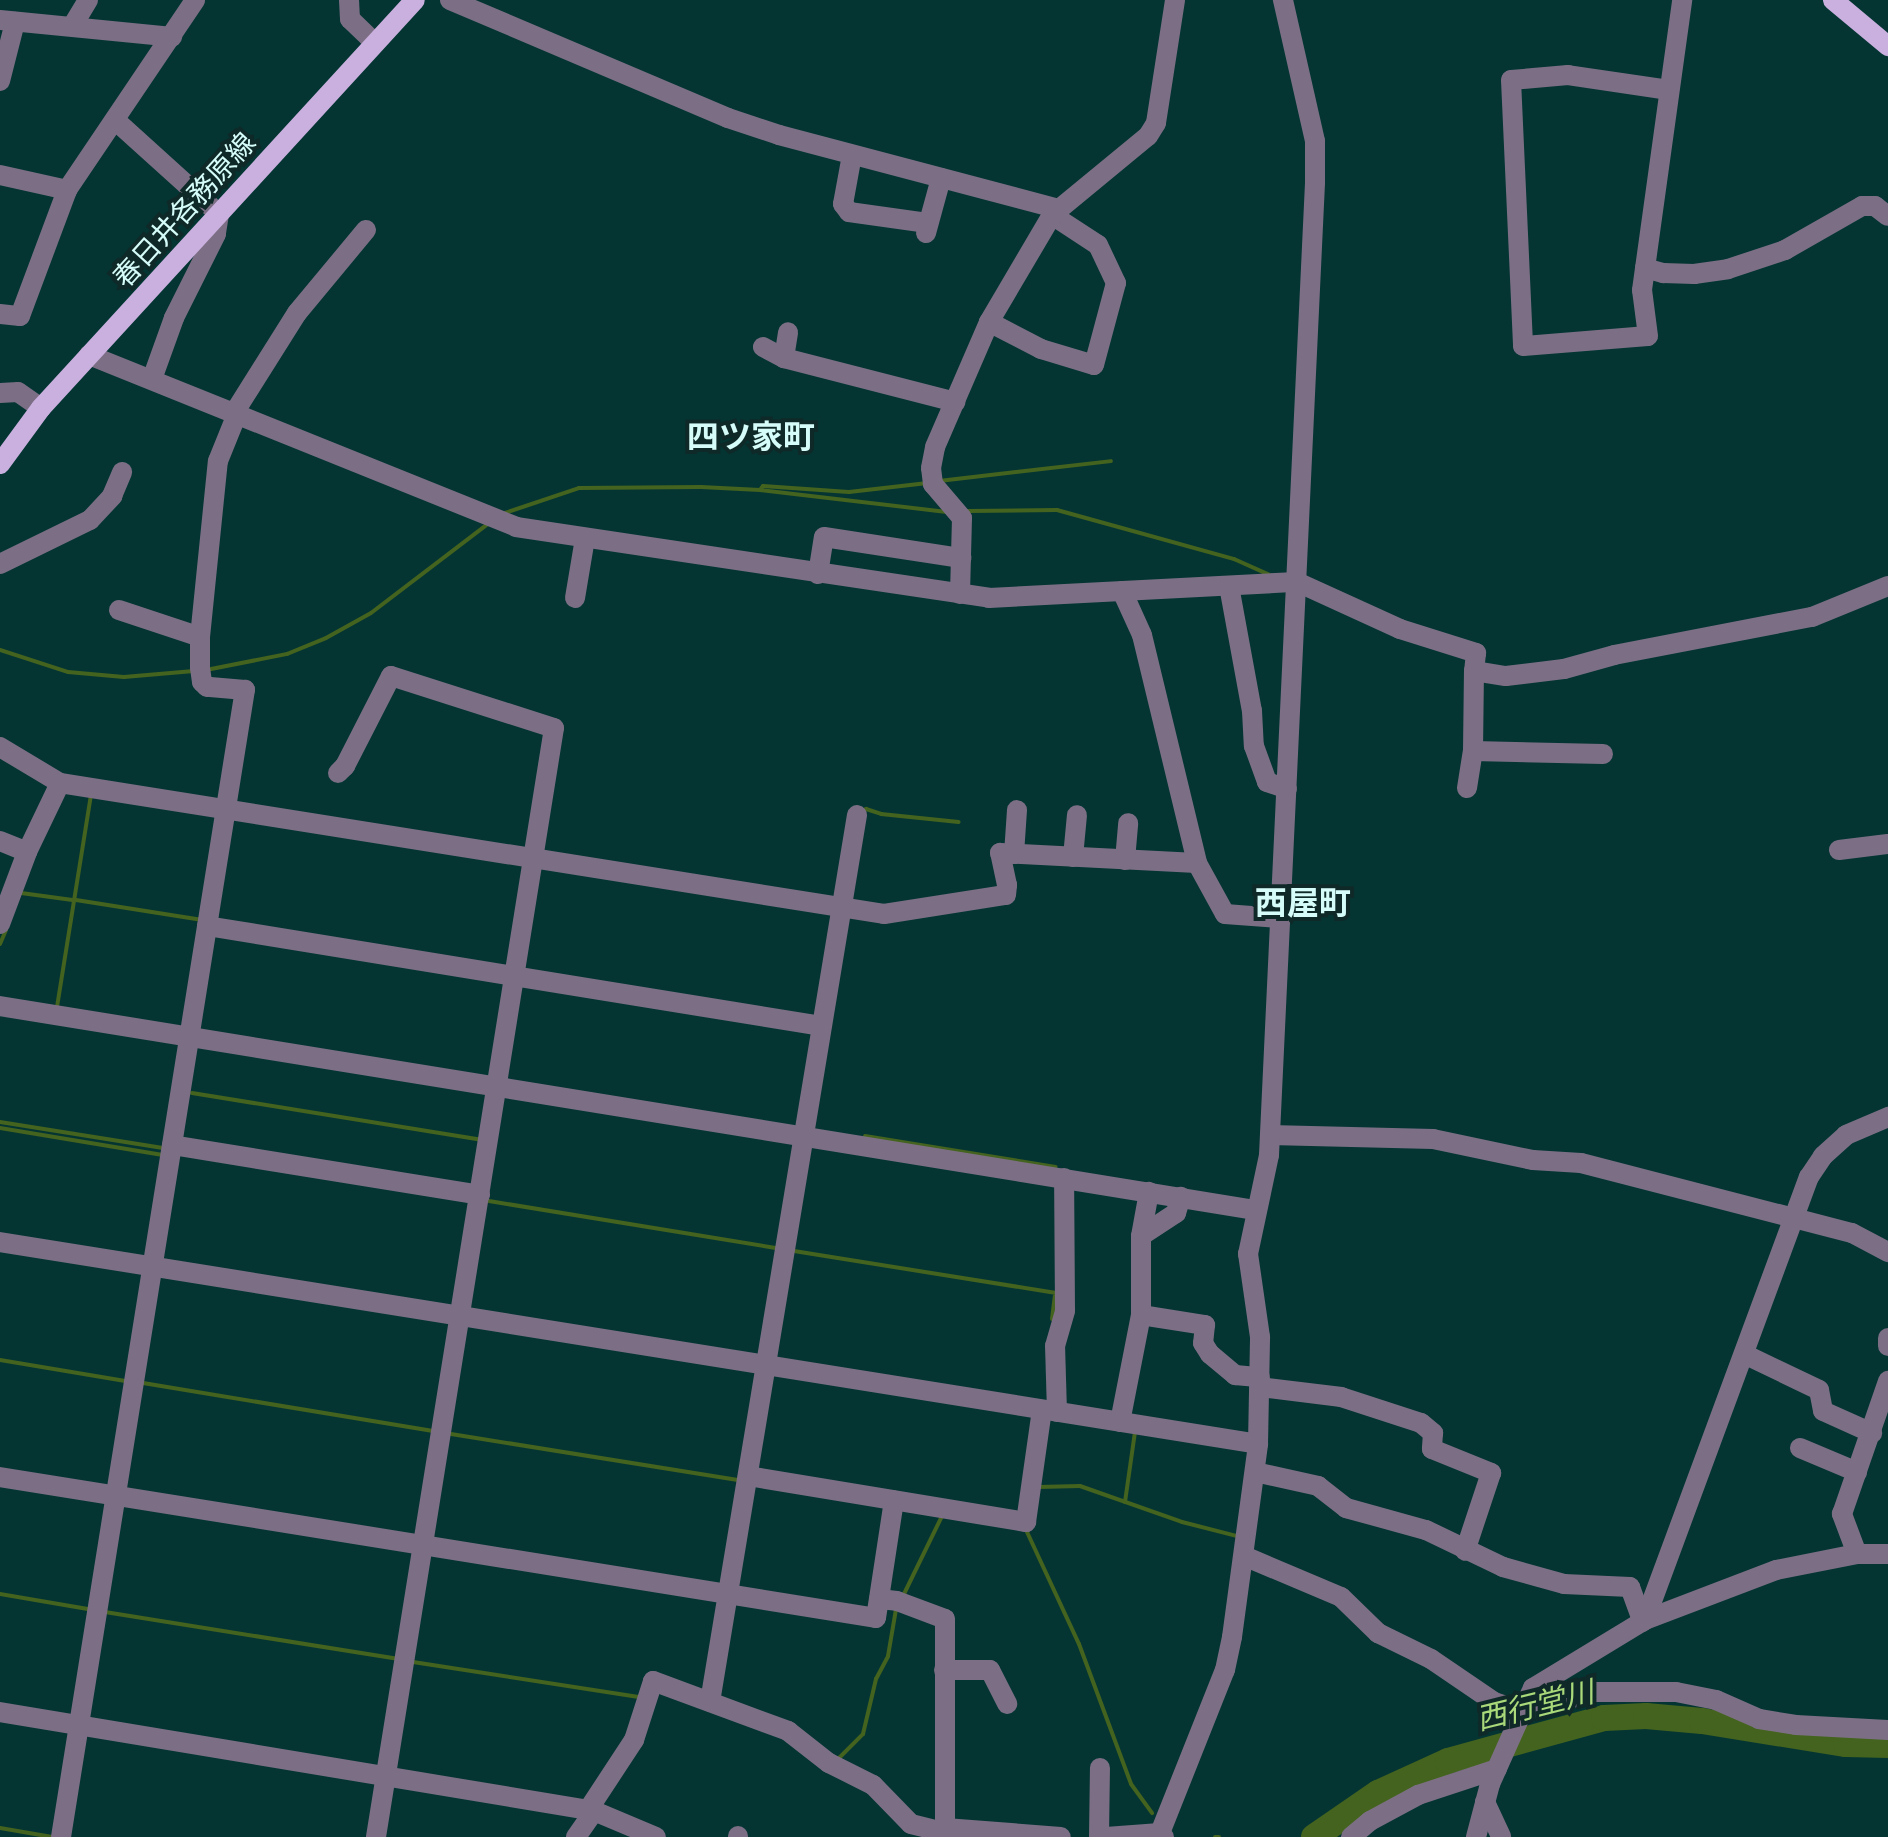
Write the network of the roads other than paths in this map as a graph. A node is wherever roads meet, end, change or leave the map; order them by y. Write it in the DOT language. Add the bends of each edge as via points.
graph roads {
  1 [pos="88,0"];
  2 [pos="195,0"];
  3 [pos="349,0"];
  4 [pos="415,0"];
  5 [pos="450,0"];
  6 [pos="1175,0"];
  7 [pos="1283,0"];
  8 [pos="1682,0"];
  9 [pos="1833,0"];
  10 [pos="8,21"];
  11 [pos="73,25"];
  12 [pos="172,37"];
  13 [pos="374,42"];
  14 [pos="1888,46"];
  15 [pos="0,81"];
  16 [pos="1669,90"];
  17 [pos="115,120"];
  18 [pos="852,155"];
  19 [pos="0,175"];
  20 [pos="941,178"];
  21 [pos="67,190"];
  22 [pos="1055,212"];
  23 [pos="219,214"];
  24 [pos="1888,216"];
  25 [pos="366,230"];
  26 [pos="1645,268"];
  27 [pos="0,314"];
  28 [pos="989,322"];
  29 [pos="788,332"];
  30 [pos="763,347"];
  31 [pos="89,355"];
  32 [pos="784,358"];
  33 [pos="152,379"];
  34 [pos="0,393"];
  35 [pos="955,402"];
  36 [pos="41,408"];
  37 [pos="236,413"];
  38 [pos="0,464"];
  39 [pos="122,472"];
  40 [pos="585,538"];
  41 [pos="961,558"];
  42 [pos="0,564"];
  43 [pos="818,574"];
  44 [pos="1229,586"];
  45 [pos="1888,586"];
  46 [pos="1297,588"];
  47 [pos="1122,591"];
  48 [pos="960,594"];
  49 [pos="575,598"];
  50 [pos="119,610"];
  51 [pos="200,637"];
  52 [pos="1474,671"];
  53 [pos="0,747"];
  54 [pos="1473,751"];
  55 [pos="1603,754"];
  56 [pos="338,773"];
  57 [pos="60,783"];
  58 [pos="1467,788"];
  59 [pos="1287,789"];
  60 [pos="225,808"];
  61 [pos="1017,810"];
  62 [pos="857,815"];
  63 [pos="1077,815"];
  64 [pos="1128,823"];
  65 [pos="0,841"];
  66 [pos="1888,844"];
  67 [pos="1839,850"];
  68 [pos="27,852"];
  69 [pos="1014,854"];
  70 [pos="535,857"];
  71 [pos="1073,857"];
  72 [pos="1125,860"];
  73 [pos="1197,863"];
  74 [pos="841,907"];
  75 [pos="1280,918"];
  76 [pos="0,924"];
  77 [pos="207,926"];
  78 [pos="516,975"];
  79 [pos="0,1006"];
  80 [pos="821,1026"];
  81 [pos="190,1036"];
  82 [pos="498,1086"];
  83 [pos="1888,1117"];
  84 [pos="1270,1135"];
  85 [pos="804,1136"];
  86 [pos="172,1145"];
  87 [pos="1064,1178"];
  88 [pos="1149,1192"];
  89 [pos="480,1195"];
  90 [pos="1181,1197"];
  91 [pos="1256,1210"];
  92 [pos="1795,1216"];
  93 [pos="1141,1236"];
  94 [pos="0,1242"];
  95 [pos="1888,1252"];
  96 [pos="153,1266"];
  97 [pos="1141,1315"];
  98 [pos="460,1316"];
  99 [pos="1888,1338"];
  100 [pos="1888,1346"];
  101 [pos="1744,1354"];
  102 [pos="766,1366"];
  103 [pos="1888,1381"];
  104 [pos="1260,1382"];
  105 [pos="1050,1411"];
  106 [pos="1120,1422"];
  107 [pos="1872,1433"];
  108 [pos="1258,1444"];
  109 [pos="1800,1448"];
  110 [pos="1255,1472"];
  111 [pos="1857,1472"];
  112 [pos="748,1476"];
  113 [pos="0,1477"];
  114 [pos="116,1495"];
  115 [pos="894,1500"];
  116 [pos="423,1546"];
  117 [pos="1465,1551"];
  118 [pos="1857,1554"];
  119 [pos="1888,1554"];
  120 [pos="1244,1556"];
  121 [pos="728,1596"];
  122 [pos="879,1599"];
  123 [pos="1644,1621"];
  124 [pos="944,1670"];
  125 [pos="710,1702"];
  126 [pos="1007,1704"];
  127 [pos="0,1712"];
  128 [pos="1521,1713"];
  129 [pos="79,1725"];
  130 [pos="1888,1730"];
  131 [pos="1499,1764"];
  132 [pos="1100,1768"];
  133 [pos="385,1775"];
  134 [pos="1485,1802"];
  135 [pos="591,1810"];
  136 [pos="942,1832"];
  137 [pos="1162,1835"];
  138 [pos="651,1836"];
  139 [pos="61,1837"];
  140 [pos="376,1837"];
  141 [pos="576,1837"];
  142 [pos="1061,1837"];
  143 [pos="1099,1837"];
  144 [pos="1106,1837"];
  145 [pos="1351,1837"];
  146 [pos="1476,1837"];
  147 [pos="1501,1837"];
  1 -- 11 [label="street"];
  2 -- 12 [label="street"];
  3 -- 13 [label="street" via="350,19"];
  4 -- 13 [label="main road, 春日井各務原線"];
  5 -- 18 [label="street" via="728,118"];
  6 -- 22 [label="street" via="1159,112 1148,136"];
  7 -- 46 [label="street" via="1315,141"];
  8 -- 16 [label="street"];
  9 -- 14 [label="main road"];
  10 -- 11 [label="street"];
  10 -- 15 [label="street"];
  11 -- 12 [label="street"];
  12 -- 17 [label="street"];
  13 -- 23 [label="main road, 春日井各務原線"];
  16 -- 26 [label="street"];
  16 -- 26 [label="street" via="1568,75 1511,80 1523,346 1648,336"];
  17 -- 21 [label="street"];
  17 -- 23 [label="street"];
  18 -- 20 [label="street"];
  18 -- 20 [label="street" via="843,204 849,212 923,228"];
  19 -- 21 [label="street"];
  20 -- 22 [label="street"];
  21 -- 27 [label="street" via="20,316"];
  22 -- 28 [label="street"];
  22 -- 28 [label="street" via="1098,245 1116,283 1094,365 1041,349"];
  23 -- 31 [label="main road, 春日井各務原線"];
  23 -- 33 [label="street" via="216,234 174,318"];
  24 -- 26 [label="street" via="1875,206 1862,206 1785,250 1728,269 1694,274"];
  25 -- 37 [label="street" via="297,313"];
  28 -- 35 [label="street"];
  29 -- 32 [label="street"];
  30 -- 32 [label="street"];
  31 -- 33 [label="street"];
  31 -- 36 [label="main road, 春日井各務原線"];
  32 -- 35 [label="street"];
  33 -- 37 [label="street"];
  34 -- 36 [label="street" via="18,392"];
  35 -- 41 [label="street" via="931,468 933,484 962,518"];
  36 -- 38 [label="main road, 春日井各務原線"];
  37 -- 40 [label="street" via="516,527"];
  37 -- 51 [label="street" via="218,461"];
  39 -- 42 [label="street" via="112,496 90,520"];
  40 -- 43 [label="street"];
  40 -- 49 [label="street"];
  41 -- 43 [label="street" via="824,537"];
  41 -- 48 [label="street"];
  43 -- 48 [label="street"];
  44 -- 46 [label="street"];
  44 -- 47 [label="street"];
  44 -- 59 [label="street" via="1254,746 1267,782"];
  45 -- 52 [label="street" via="1812,617 1564,669 1506,676"];
  46 -- 52 [label="street" via="1476,653"];
  46 -- 59 [label="street"];
  47 -- 48 [label="street" via="989,598"];
  47 -- 73 [label="street" via="1142,635"];
  50 -- 51 [label="street"];
  51 -- 60 [label="street" via="202,682 215,689 245,690"];
  52 -- 54 [label="street"];
  53 -- 57 [label="street"];
  54 -- 55 [label="street"];
  54 -- 58 [label="street"];
  56 -- 70 [label="street" via="391,676 554,728"];
  57 -- 60 [label="street"];
  57 -- 68 [label="street"];
  59 -- 75 [label="street"];
  60 -- 70 [label="street"];
  60 -- 77 [label="street"];
  61 -- 69 [label="street"];
  62 -- 74 [label="street"];
  63 -- 71 [label="street"];
  64 -- 72 [label="street"];
  65 -- 68 [label="street"];
  66 -- 67 [label="street"];
  68 -- 76 [label="street"];
  69 -- 71 [label="street"];
  69 -- 74 [label="street" via="1000,853 1006,895 884,914"];
  70 -- 74 [label="street"];
  70 -- 78 [label="street"];
  71 -- 72 [label="street"];
  72 -- 73 [label="street"];
  73 -- 75 [label="street" via="1225,914"];
  74 -- 80 [label="street"];
  75 -- 84 [label="street"];
  77 -- 78 [label="street"];
  77 -- 81 [label="street"];
  78 -- 80 [label="street"];
  78 -- 82 [label="street"];
  79 -- 81 [label="street"];
  80 -- 85 [label="street"];
  81 -- 82 [label="street"];
  81 -- 86 [label="street"];
  82 -- 85 [label="street"];
  82 -- 89 [label="street"];
  83 -- 92 [label="street" via="1846,1135 1823,1156"];
  84 -- 91 [label="street"];
  84 -- 92 [label="street" via="1433,1139 1533,1160 1581,1163"];
  85 -- 87 [label="street"];
  85 -- 102 [label="street"];
  86 -- 89 [label="street"];
  86 -- 96 [label="street"];
  87 -- 88 [label="street"];
  87 -- 105 [label="street" via="1065,1310 1055,1346"];
  88 -- 90 [label="street"];
  88 -- 93 [label="street"];
  89 -- 98 [label="street"];
  90 -- 91 [label="street"];
  90 -- 93 [label="street" via="1176,1213"];
  91 -- 104 [label="street" via="1248,1254 1260,1337"];
  92 -- 95 [label="street" via="1852,1233"];
  92 -- 101 [label="street"];
  93 -- 97 [label="street"];
  94 -- 96 [label="street"];
  96 -- 98 [label="street"];
  96 -- 114 [label="street"];
  97 -- 104 [label="street" via="1205,1325 1203,1343 1210,1354 1235,1375"];
  97 -- 106 [label="street"];
  98 -- 102 [label="street"];
  98 -- 116 [label="street"];
  99 -- 100 [label="street"];
  101 -- 107 [label="street" via="1819,1390 1823,1411"];
  101 -- 123 [label="street"];
  102 -- 105 [label="street"];
  102 -- 112 [label="street"];
  103 -- 107 [label="street"];
  104 -- 108 [label="street"];
  104 -- 117 [label="street" via="1341,1397 1421,1423 1433,1433 1432,1449 1491,1473"];
  105 -- 106 [label="street"];
  105 -- 115 [label="street" via="1026,1522"];
  106 -- 108 [label="street"];
  107 -- 111 [label="street"];
  108 -- 110 [label="street"];
  109 -- 111 [label="street"];
  110 -- 117 [label="street" via="1318,1486 1346,1508 1426,1530"];
  110 -- 120 [label="street"];
  111 -- 118 [label="street" via="1842,1514"];
  112 -- 115 [label="street"];
  112 -- 121 [label="street"];
  113 -- 114 [label="street"];
  114 -- 116 [label="street"];
  114 -- 129 [label="street"];
  115 -- 122 [label="street"];
  116 -- 121 [label="street"];
  116 -- 133 [label="street"];
  117 -- 123 [label="street" via="1564,1584 1630,1587"];
  118 -- 119 [label="street"];
  118 -- 123 [label="street" via="1776,1570"];
  120 -- 128 [label="street" via="1341,1597 1378,1633"];
  120 -- 137 [label="street" via="1225,1670"];
  121 -- 122 [label="street" via="876,1618"];
  121 -- 125 [label="street"];
  122 -- 124 [label="street" via="945,1619"];
  123 -- 128 [label="street" via="1533,1688"];
  124 -- 126 [label="street" via="990,1670"];
  124 -- 136 [label="street"];
  125 -- 135 [label="street" via="653,1681 634,1740"];
  125 -- 136 [label="street" via="788,1731 829,1763 873,1785 911,1824"];
  127 -- 129 [label="street"];
  128 -- 130 [label="street" via="1595,1692 1676,1692 1716,1700 1759,1719"];
  128 -- 131 [label="street"];
  129 -- 133 [label="street"];
  129 -- 139 [label="street"];
  131 -- 134 [label="street"];
  131 -- 145 [label="street" via="1418,1795"];
  132 -- 143 [label="street"];
  133 -- 135 [label="street"];
  133 -- 140 [label="street"];
  134 -- 146 [label="street"];
  134 -- 147 [label="street"];
  135 -- 138 [label="street"];
  135 -- 141 [label="street"];
  136 -- 142 [label="street"];
  137 -- 144 [label="street"];
}
